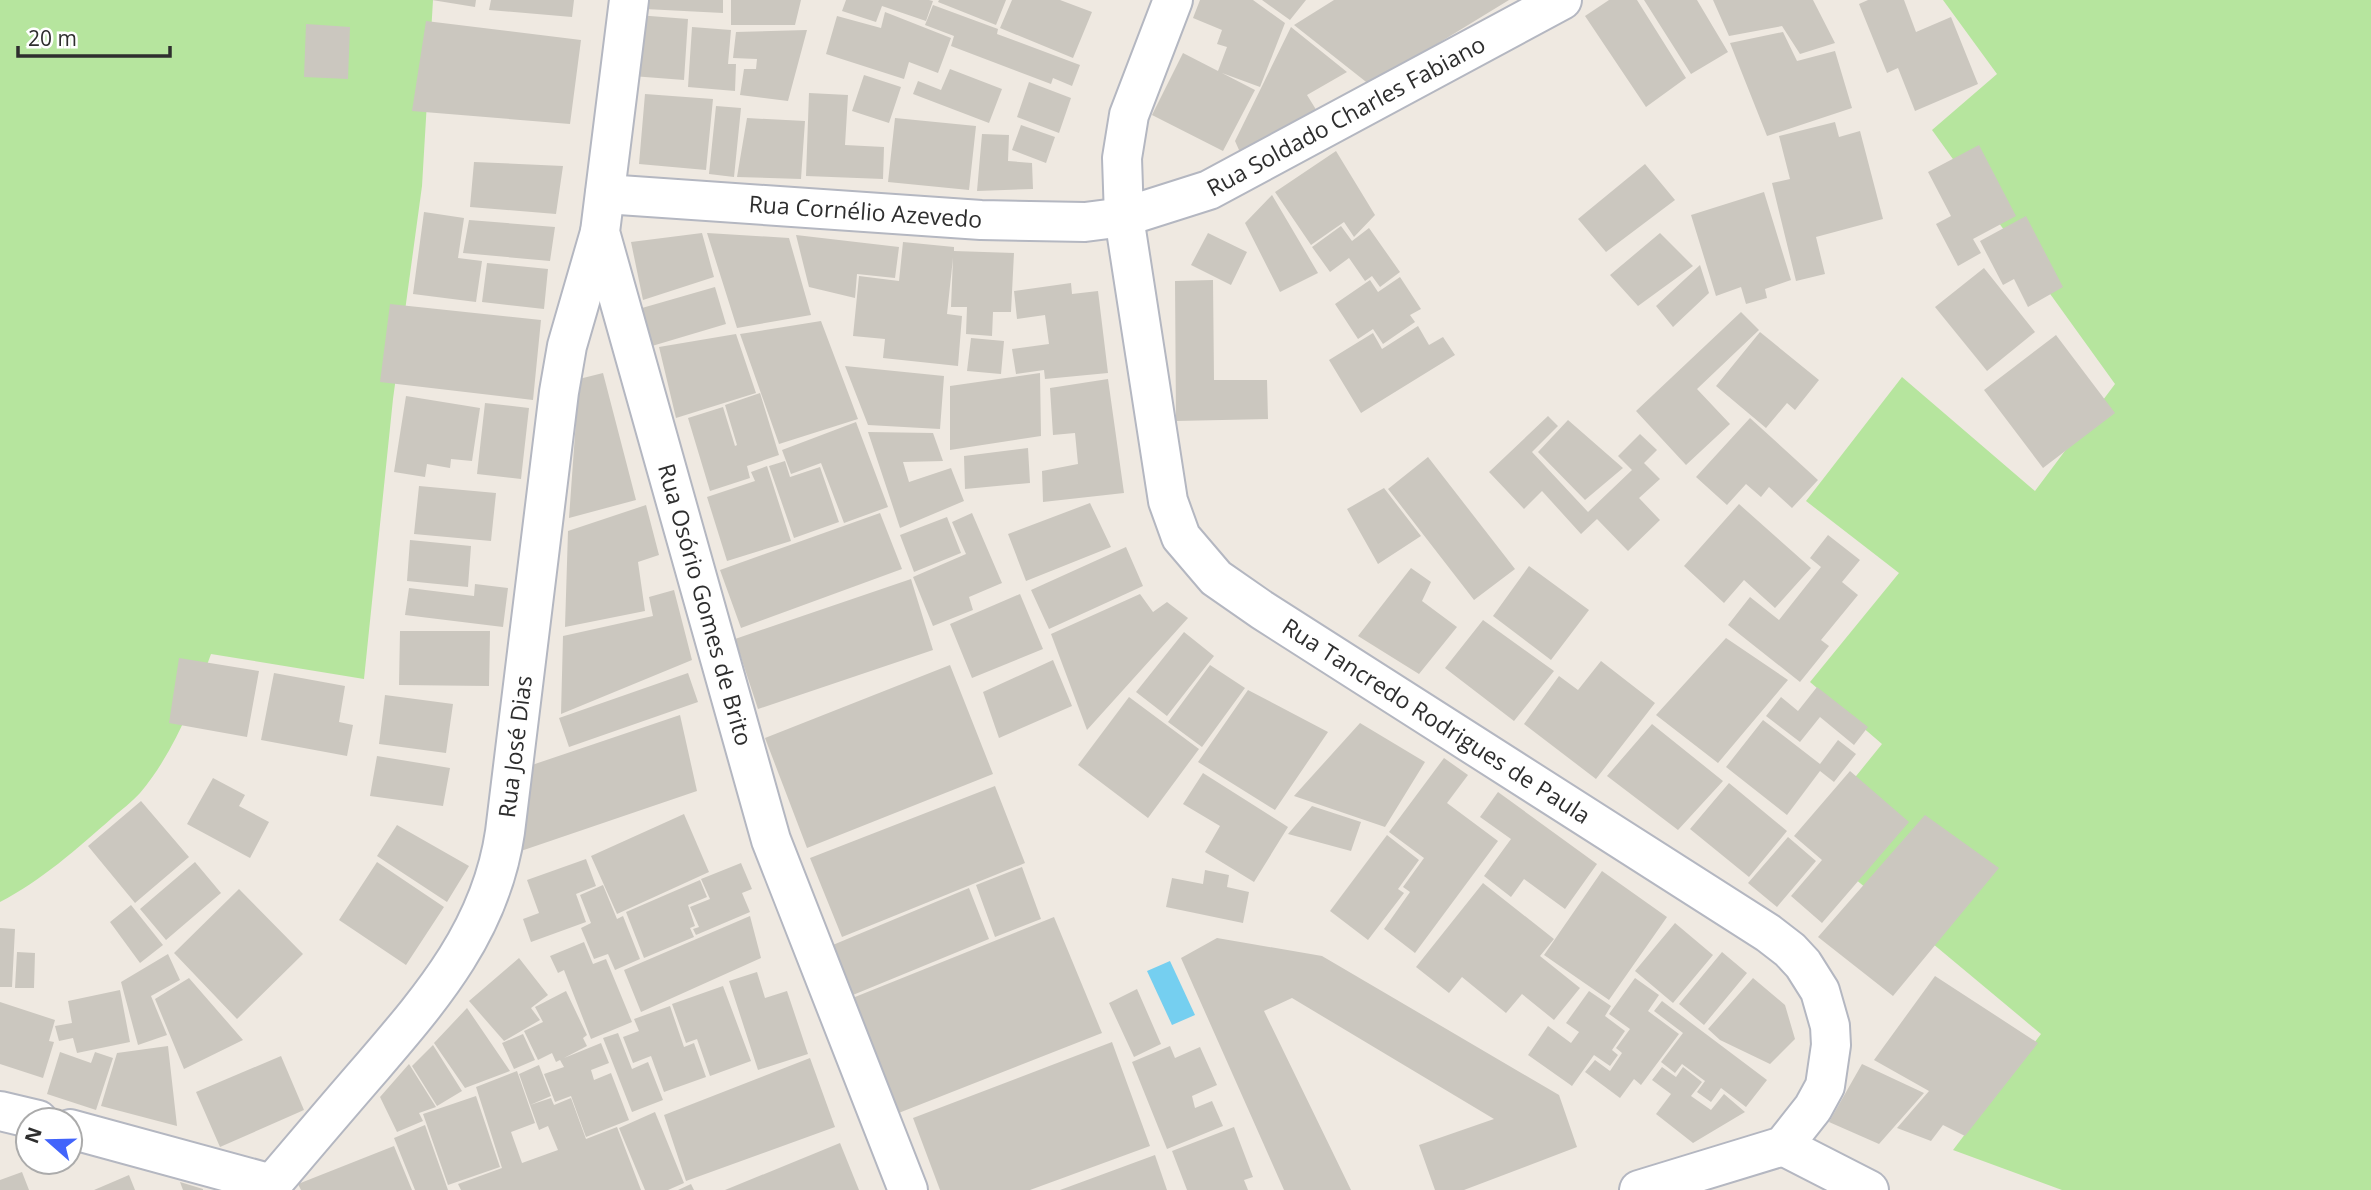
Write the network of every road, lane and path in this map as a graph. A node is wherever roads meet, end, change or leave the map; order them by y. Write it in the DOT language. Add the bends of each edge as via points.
graph roads {
  1 [pos="629,0"];
  2 [pos="1173,0"];
  3 [pos="1562,0"];
  4 [pos="605,194"];
  5 [pos="1124,217"];
  6 [pos="600,232"];
  7 [pos="84,1133"];
  8 [pos="1783,1146"];
  9 [pos="273,1187"];
  10 [pos="908,1190"];
  11 [pos="1639,1190"];
  12 [pos="1869,1190"];
  1 -- 4 [label="street, Rua Osório Gomes de Brito"];
  2 -- 5 [label="street, Rua Tancredo Rodrigues de Paula" via="1129,115 1122,158"];
  3 -- 5 [label="street, Rua Soldado Charles Fabiano" via="1209,190"];
  4 -- 5 [label="street, Rua Cornélio Azevedo" via="981,220 1085,222"];
  4 -- 6 [label="street, Rua Osório Gomes de Brito"];
  5 -- 8 [label="street, Rua Tancredo Rodrigues de Paula" via="1168,501 1181,537 1216,578 1262,610 1790,950 1820,991 1831,1045 1825,1086"];
  6 -- 9 [label="street, Rua José Dias" via="561,380 501,860 473,932 436,991"];
  6 -- 10 [label="street, Rua Osório Gomes de Brito" via="771,840"];
  7 -- 9 [label="street"];
  8 -- 11 [label="street"];
  8 -- 12 [label="street"];
}
